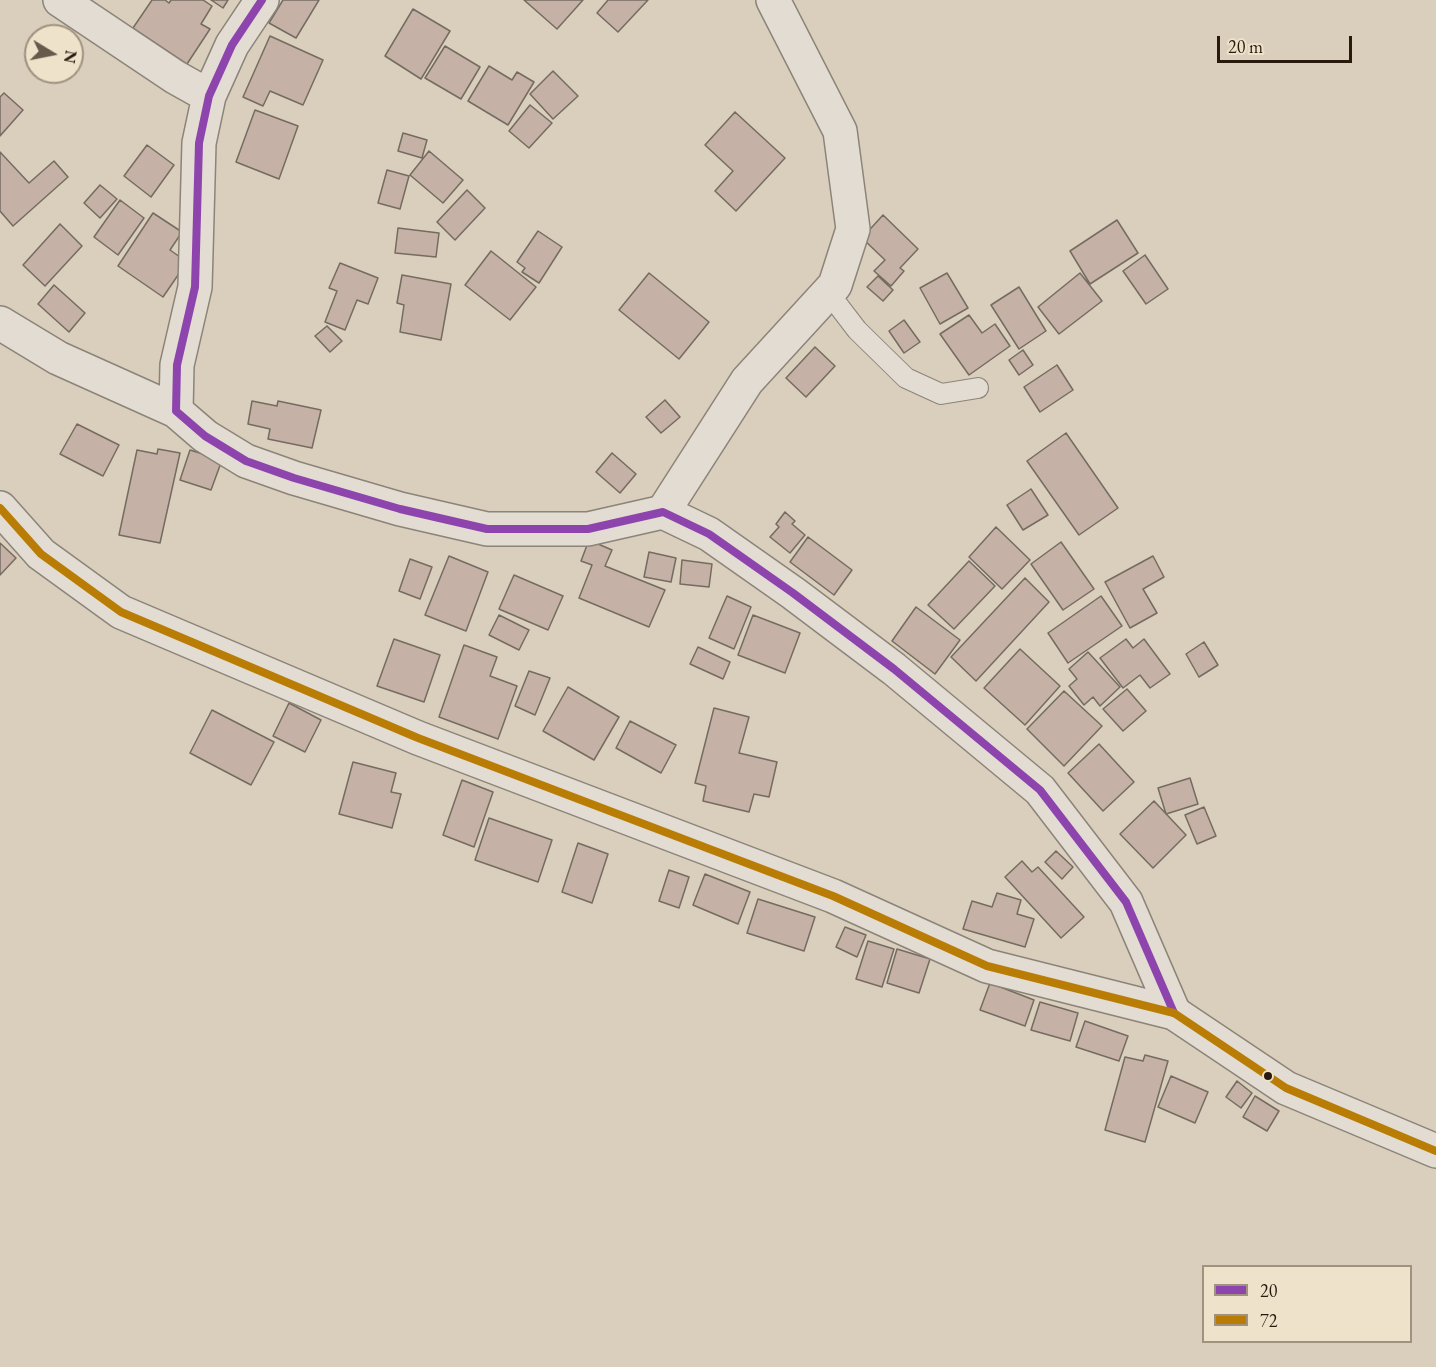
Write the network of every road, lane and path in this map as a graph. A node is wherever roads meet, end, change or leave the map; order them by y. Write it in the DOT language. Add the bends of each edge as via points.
graph roads {
  1 [pos="60,0"];
  2 [pos="262,0"];
  3 [pos="773,0"];
  4 [pos="209,96"];
  5 [pos="828,292"];
  6 [pos="0,323"];
  7 [pos="978,388"];
  8 [pos="177,411"];
  9 [pos="0,508"];
  10 [pos="663,512"];
  11 [pos="1174,1013"];
  12 [pos="1436,1151"];
  1 -- 4 [label="street"];
  2 -- 4 [label="street" via="232,45"];
  3 -- 5 [label="street" via="840,131 853,229 835,285"];
  4 -- 8 [label="street" via="200,143 195,287 177,365"];
  5 -- 7 [label="lane" via="857,330 906,378 941,394"];
  5 -- 10 [label="street" via="747,381"];
  6 -- 8 [label="street" via="58,358"];
  8 -- 10 [label="street" via="205,436 246,461 400,509 487,529 588,529"];
  9 -- 11 [label="street" via="40,554 120,612 418,738 833,896 987,966"];
  10 -- 11 [label="street" via="709,534 793,593 894,669 1040,790 1126,902"];
  11 -- 12 [label="street" via="1286,1088"];
}
